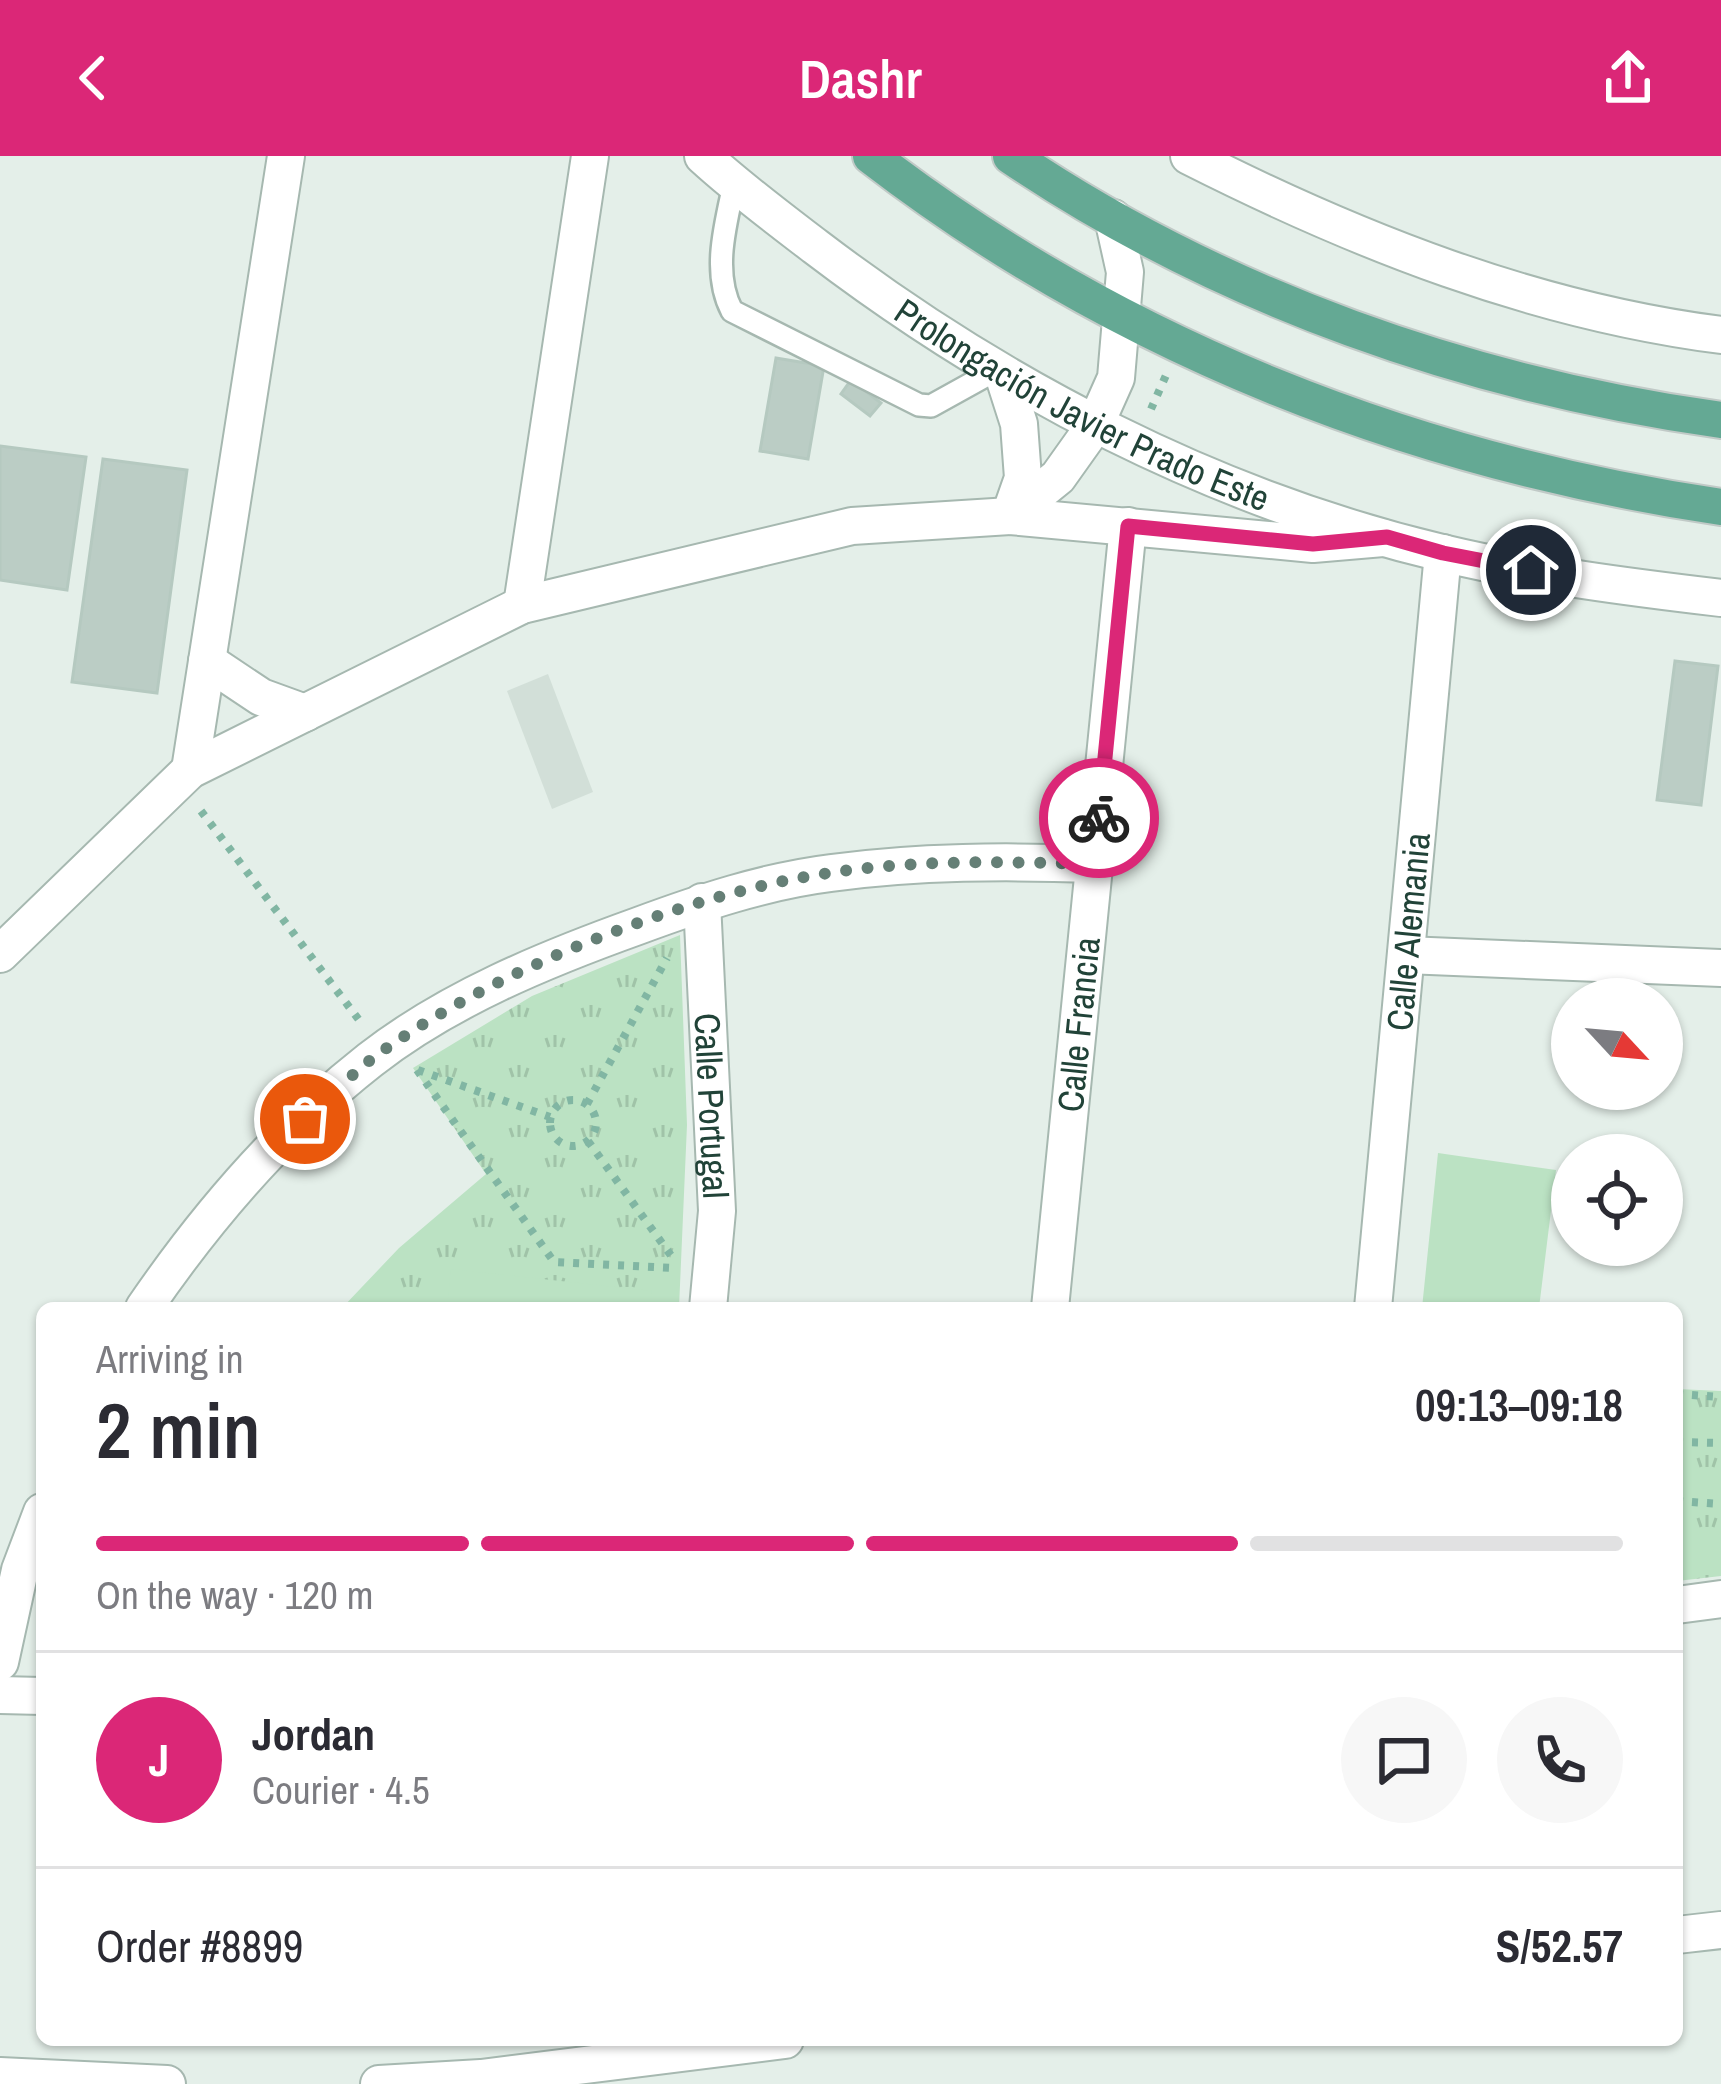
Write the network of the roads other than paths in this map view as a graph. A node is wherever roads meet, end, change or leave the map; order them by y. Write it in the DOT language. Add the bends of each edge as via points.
graph roads {
  1 [pos="286,156"];
  2 [pos="590,156"];
  3 [pos="703,156"];
  4 [pos="871,156"];
  5 [pos="1011,156"];
  6 [pos="1189,156"];
  7 [pos="734,184"];
  8 [pos="1113,218"];
  9 [pos="1119,315"];
  10 [pos="1721,335"];
  11 [pos="999,372"];
  12 [pos="1721,420"];
  13 [pos="1095,425"];
  14 [pos="1721,507"];
  15 [pos="1010,516"];
  16 [pos="1128,526"];
  17 [pos="1387,537"];
  18 [pos="1443,553"];
  19 [pos="1721,598"];
  20 [pos="522,605"];
  21 [pos="207,661"];
  22 [pos="305,713"];
  23 [pos="184,776"];
  24 [pos="1095,864"];
  25 [pos="702,902"];
  26 [pos="0,954"];
  27 [pos="1406,955"];
  28 [pos="1721,968"];
  29 [pos="148,1302"];
  30 [pos="709,1302"];
  31 [pos="1051,1302"];
  32 [pos="1374,1302"];
  33 [pos="36,1528"];
  34 [pos="1721,1599"];
  35 [pos="1683,1604"];
  36 [pos="0,1662"];
  37 [pos="0,1695"];
  38 [pos="36,1696"];
  39 [pos="1721,1930"];
  40 [pos="1683,1934"];
  41 [pos="672,2046"];
  42 [pos="615,2049"];
  43 [pos="0,2076"];
  44 [pos="481,2081"];
  45 [pos="167,2084"];
  46 [pos="380,2084"];
  1 -- 21 [label="street"];
  2 -- 20 [label="street"];
  3 -- 7 [label="street, Prolongación Javier Prado Este"];
  4 -- 9 [label="main road" via="969,228"];
  5 -- 8 [label="main road"];
  6 -- 10 [label="street" via="1428,262 1615,317"];
  7 -- 11 [label="street, Prolongación Javier Prado Este" via="884,299"];
  7 -- 11 [label="lane" via="721,290 732,311 919,405"];
  8 -- 9 [label="street" via="1125,272"];
  8 -- 12 [label="main road" via="1415,351 1580,396"];
  9 -- 13 [label="street" via="1116,378"];
  9 -- 14 [label="main road" via="1372,426 1553,477"];
  11 -- 13 [label="street, Prolongación Javier Prado Este"];
  11 -- 15 [label="street" via="1019,424 1023,478"];
  13 -- 15 [label="street" via="1058,476"];
  13 -- 17 [label="street, Prolongación Javier Prado Este" via="1237,487"];
  15 -- 16 [label="street"];
  15 -- 20 [label="street" via="853,526"];
  16 -- 17 [label="street" via="1313,544"];
  16 -- 24 [label="street, Calle Francia"];
  17 -- 18 [label="street, Prolongación Javier Prado Este"];
  18 -- 19 [label="street, Prolongación Javier Prado Este"];
  18 -- 27 [label="street, Calle Alemania"];
  20 -- 22 [label="street"];
  21 -- 22 [label="street" via="261,697"];
  21 -- 23 [label="street"];
  22 -- 23 [label="street"];
  23 -- 26 [label="street"];
  24 -- 25 [label="street" via="974,861 828,873"];
  24 -- 31 [label="street, Calle Francia"];
  25 -- 29 [label="street" via="474,996 272,1149 192,1238"];
  25 -- 30 [label="street, Calle Portugal" via="717,1211"];
  27 -- 28 [label="street"];
  27 -- 32 [label="street, Calle Alemania"];
  33 -- 36 [label="street"];
  34 -- 35 [label="street"];
  37 -- 38 [label="street"];
  39 -- 40 [label="street"];
  41 -- 42 [label="street"];
  42 -- 44 [label="street"];
  43 -- 45 [label="street"];
  44 -- 46 [label="street"];
}
